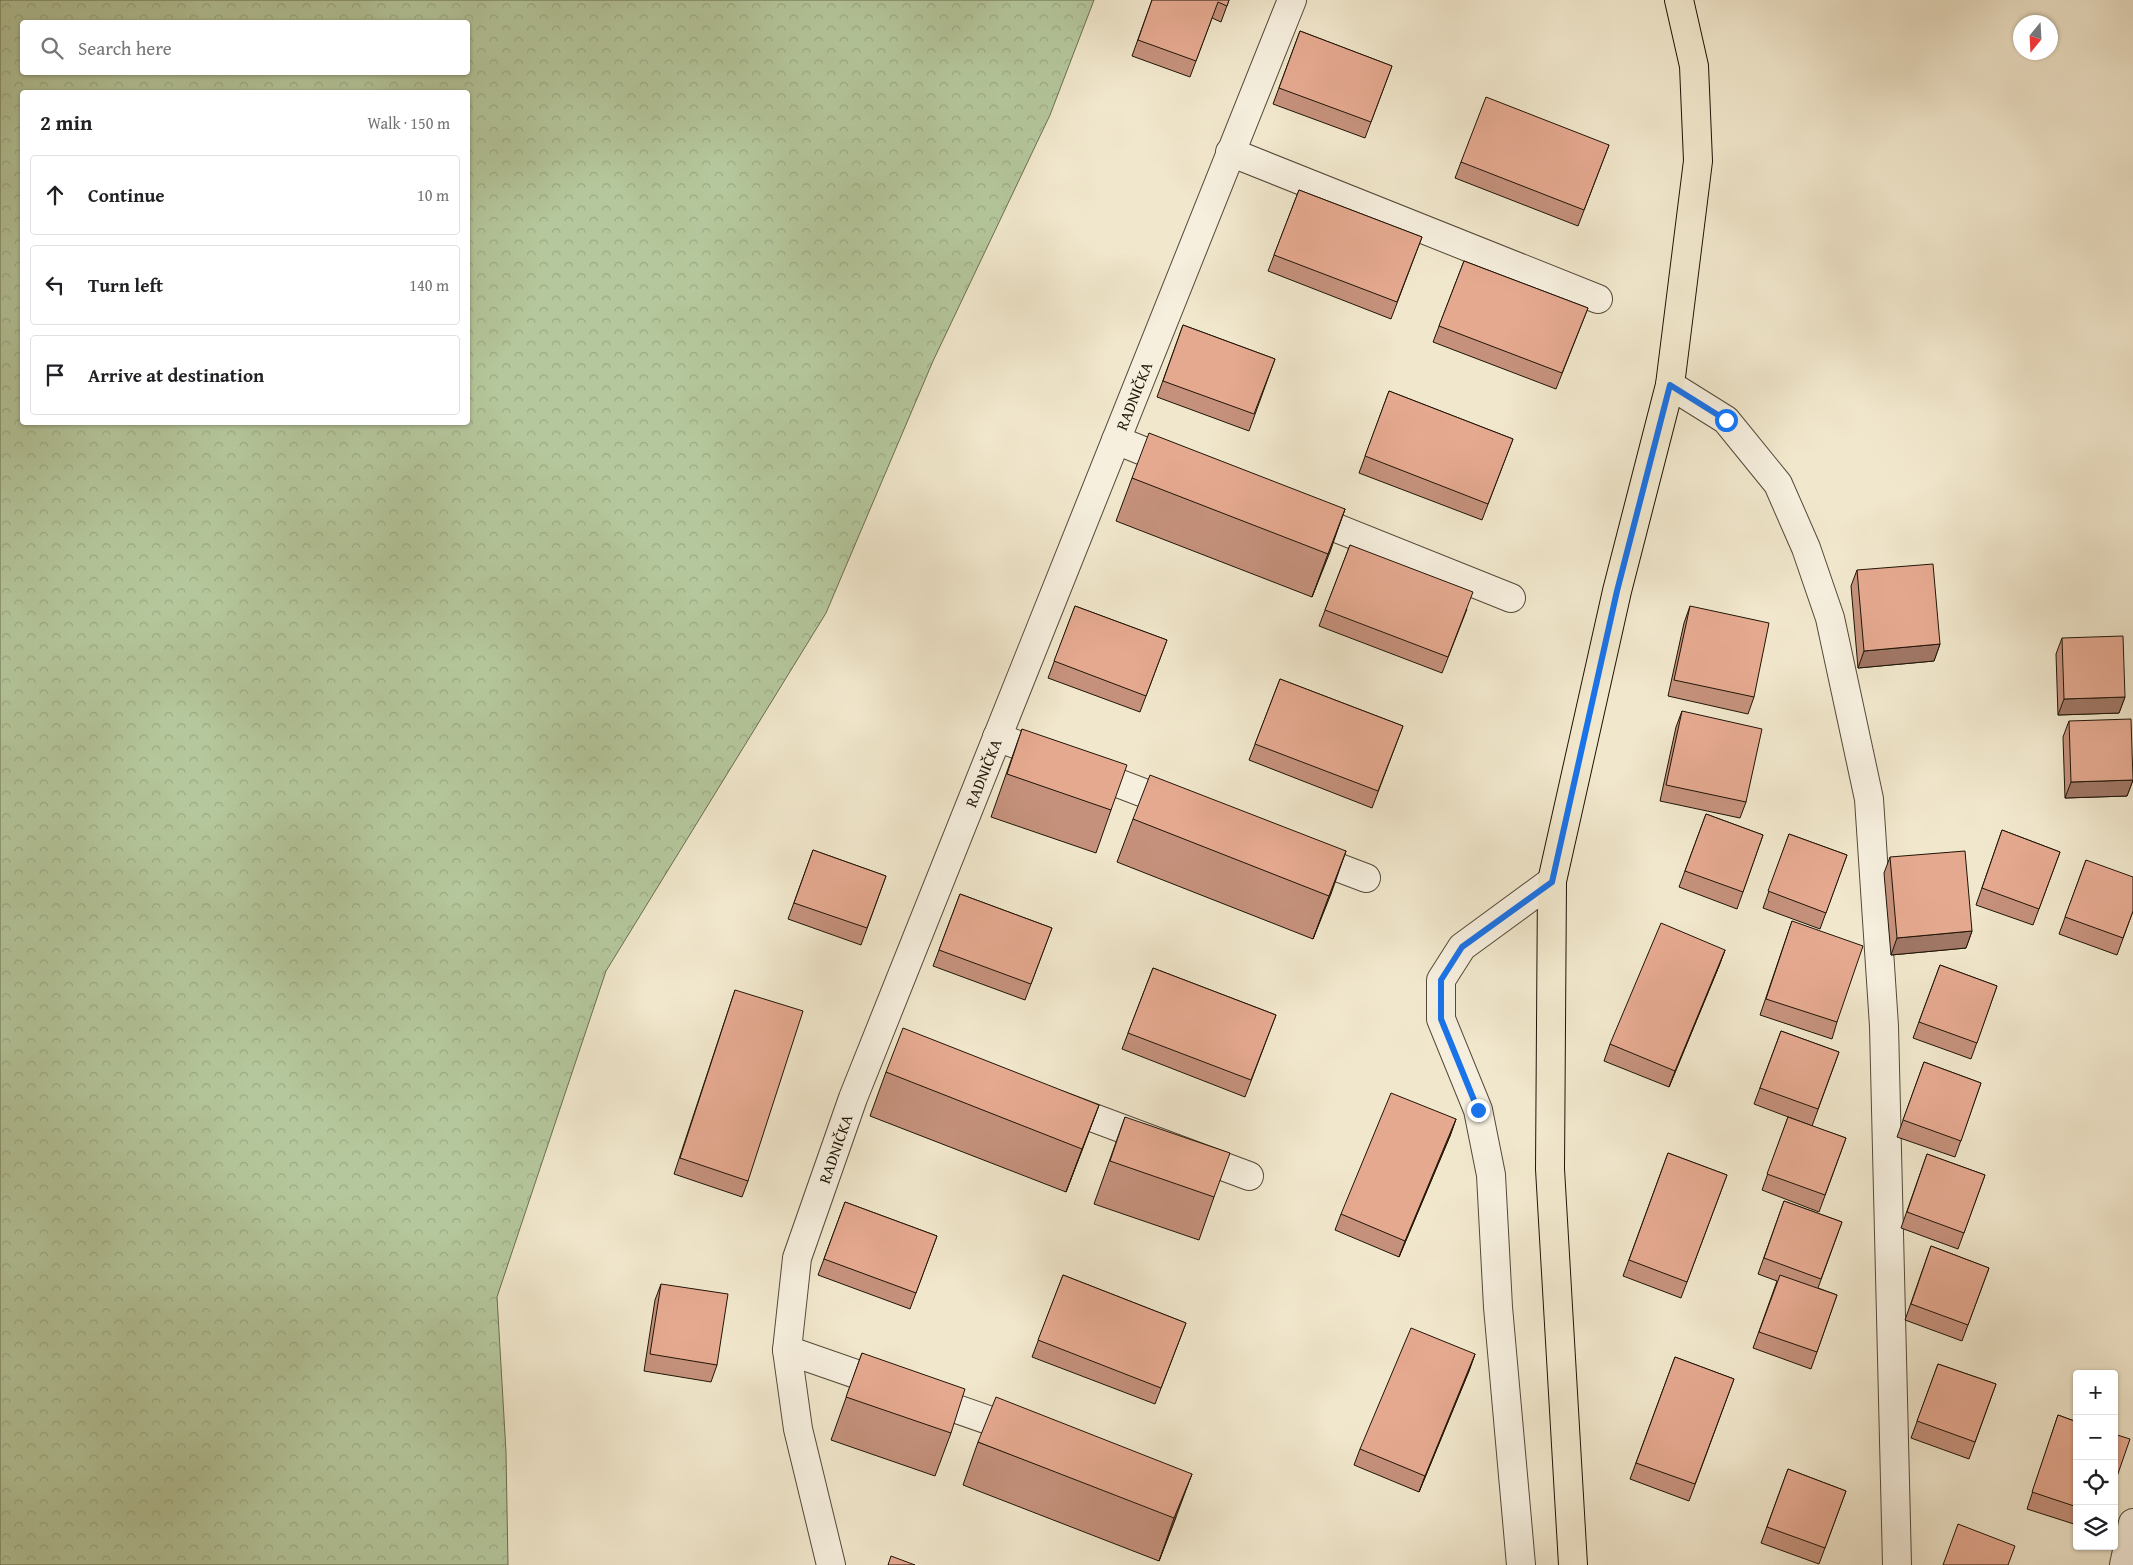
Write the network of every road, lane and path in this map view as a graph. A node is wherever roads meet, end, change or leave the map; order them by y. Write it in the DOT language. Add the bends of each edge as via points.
graph roads {
  1 [pos="1292,0"];
  2 [pos="1679,0"];
  3 [pos="1230,152"];
  4 [pos="1598,299"];
  5 [pos="1670,385"];
  6 [pos="1116,440"];
  7 [pos="1198,473"];
  8 [pos="1281,506"];
  9 [pos="1511,598"];
  10 [pos="997,737"];
  11 [pos="1200,815"];
  12 [pos="1283,846"];
  13 [pos="1366,878"];
  14 [pos="1552,882"];
  15 [pos="1036,1096"];
  16 [pos="1249,1176"];
  17 [pos="787,1350"];
  18 [pos="1051,1441"];
  19 [pos="2133,1523"];
  20 [pos="831,1565"];
  21 [pos="1521,1565"];
  22 [pos="1573,1565"];
  23 [pos="1897,1565"];
  24 [pos="2124,1565"];
  1 -- 3 [label="street, RADNIČKA"];
  2 -- 5 [label="main road" via="1694,66 1698,161"];
  3 -- 4 [label="street"];
  3 -- 6 [label="street, RADNIČKA"];
  5 -- 14 [label="main road" via="1617,591"];
  5 -- 23 [label="street" via="1726,420 1778,484 1806,548 1830,618 1869,799 1884,1026"];
  6 -- 7 [label="street"];
  6 -- 10 [label="street, RADNIČKA"];
  8 -- 9 [label="street"];
  10 -- 11 [label="street"];
  10 -- 17 [label="street, RADNIČKA" via="887,1040 853,1098 796,1258"];
  12 -- 13 [label="street"];
  14 -- 21 [label="street" via="1462,947 1441,980 1441,1019 1478,1110 1491,1175 1498,1307"];
  14 -- 22 [label="main road" via="1550,1169"];
  15 -- 16 [label="street"];
  17 -- 18 [label="street"];
  17 -- 20 [label="street, RADNIČKA" via="798,1429"];
  19 -- 24 [label="street"];
}
